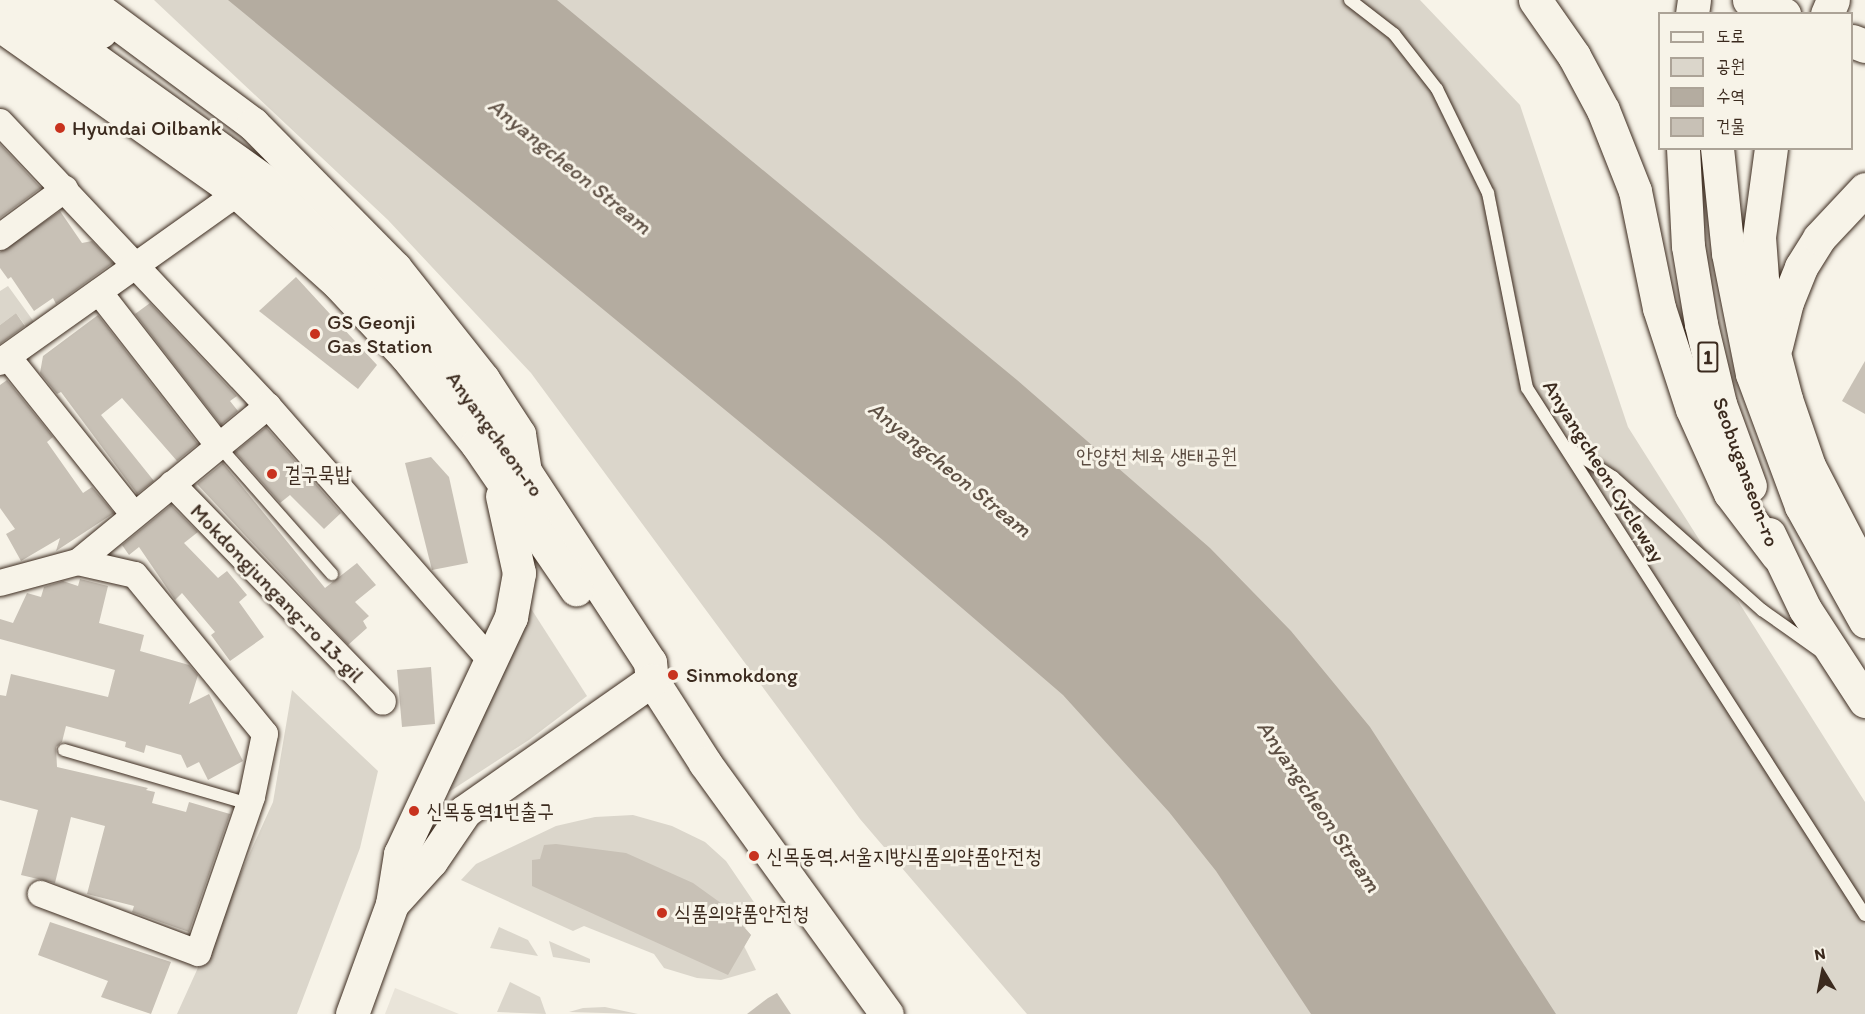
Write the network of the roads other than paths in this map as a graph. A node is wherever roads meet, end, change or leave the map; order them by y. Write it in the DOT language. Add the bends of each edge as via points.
graph roads {
  1 [pos="12,0"];
  2 [pos="54,0"];
  3 [pos="86,0"];
  4 [pos="1350,0"];
  5 [pos="1534,0"];
  6 [pos="1749,0"];
  7 [pos="1779,12"];
  8 [pos="0,25"];
  9 [pos="1,124"];
  10 [pos="1683,150"];
  11 [pos="1717,150"];
  12 [pos="1771,150"];
  13 [pos="65,189"];
  14 [pos="1865,189"];
  15 [pos="238,193"];
  16 [pos="0,237"];
  17 [pos="137,265"];
  18 [pos="99,292"];
  19 [pos="389,296"];
  20 [pos="1774,357"];
  21 [pos="4,359"];
  22 [pos="268,406"];
  23 [pos="219,446"];
  24 [pos="1564,446"];
  25 [pos="493,468"];
  26 [pos="525,471"];
  27 [pos="172,484"];
  28 [pos="134,515"];
  29 [pos="1777,555"];
  30 [pos="78,562"];
  31 [pos="332,574"];
  32 [pos="1865,574"];
  33 [pos="0,583"];
  34 [pos="1865,621"];
  35 [pos="491,661"];
  36 [pos="1839,662"];
  37 [pos="652,680"];
  38 [pos="1865,701"];
  39 [pos="383,702"];
  40 [pos="64,750"];
  41 [pos="249,804"];
  42 [pos="41,894"];
  43 [pos="392,904"];
  44 [pos="1865,915"];
  45 [pos="352,1014"];
  46 [pos="887,1014"];
  1 -- 19 [label="main road, Anyangcheon-ro" via="291,200"];
  2 -- 19 [label="main road" via="268,154 315,197 357,245 374,265"];
  3 -- 26 [label="main road" via="219,98 281,150 395,268 483,379 519,434"];
  4 -- 24 [label="lane, Anyangcheon Cycleway" via="1394,34 1437,89 1488,193 1527,388"];
  5 -- 29 [label="main road" via="1574,56 1603,110 1635,191 1659,308 1692,409 1730,493"];
  6 -- 7 [label="main road"];
  8 -- 15 [label="main road, Anyangcheon-ro"];
  9 -- 13 [label="street"];
  10 -- 29 [label="main road, Seobuganseon-ro / 1" via="1688,246 1710,369 1733,444"];
  11 -- 34 [label="main road, Seobuganseon-ro / 1" via="1730,265 1752,374 1801,506"];
  12 -- 20 [label="main road" via="1761,204 1759,260"];
  13 -- 16 [label="street"];
  13 -- 17 [label="street"];
  14 -- 20 [label="main road" via="1819,238 1801,267 1787,303"];
  15 -- 17 [label="street"];
  15 -- 25 [label="main road, Anyangcheon-ro" via="338,283 407,357"];
  17 -- 18 [label="street"];
  17 -- 22 [label="street"];
  18 -- 21 [label="street"];
  18 -- 23 [label="street"];
  19 -- 26 [label="main road, Anyangcheon-ro" via="494,424"];
  20 -- 32 [label="main road" via="1809,466"];
  21 -- 28 [label="street"];
  22 -- 23 [label="street, Mokdongjungang-ro 13-gil"];
  22 -- 35 [label="street"];
  23 -- 27 [label="street, Mokdongjungang-ro 13-gil"];
  23 -- 31 [label="lane"];
  24 -- 36 [label="lane" via="1613,477 1762,610"];
  24 -- 44 [label="lane, Anyangcheon Cycleway"];
  25 -- 35 [label="main road" via="510,521 519,573 511,616"];
  25 -- 37 [label="main road, Anyangcheon-ro" via="631,670"];
  26 -- 37 [label="main road, Anyangcheon-ro" via="650,662"];
  27 -- 28 [label="street, Mokdongjungang-ro 13-gil"];
  27 -- 39 [label="street, Mokdongjungang-ro 13-gil"];
  28 -- 30 [label="street, Mokdongjungang-ro 13-gil"];
  29 -- 36 [label="main road, Seobuganseon-ro / 1"];
  30 -- 33 [label="street"];
  30 -- 41 [label="street" via="135,574 265,734"];
  35 -- 43 [label="main road" via="400,854"];
  36 -- 38 [label="main road, Seobuganseon-ro / 1"];
  37 -- 43 [label="main road" via="465,811 431,861"];
  37 -- 46 [label="main road, Anyangcheon-ro" via="705,763"];
  40 -- 41 [label="lane"];
  41 -- 42 [label="street" via="198,953"];
  43 -- 45 [label="main road"];
}
